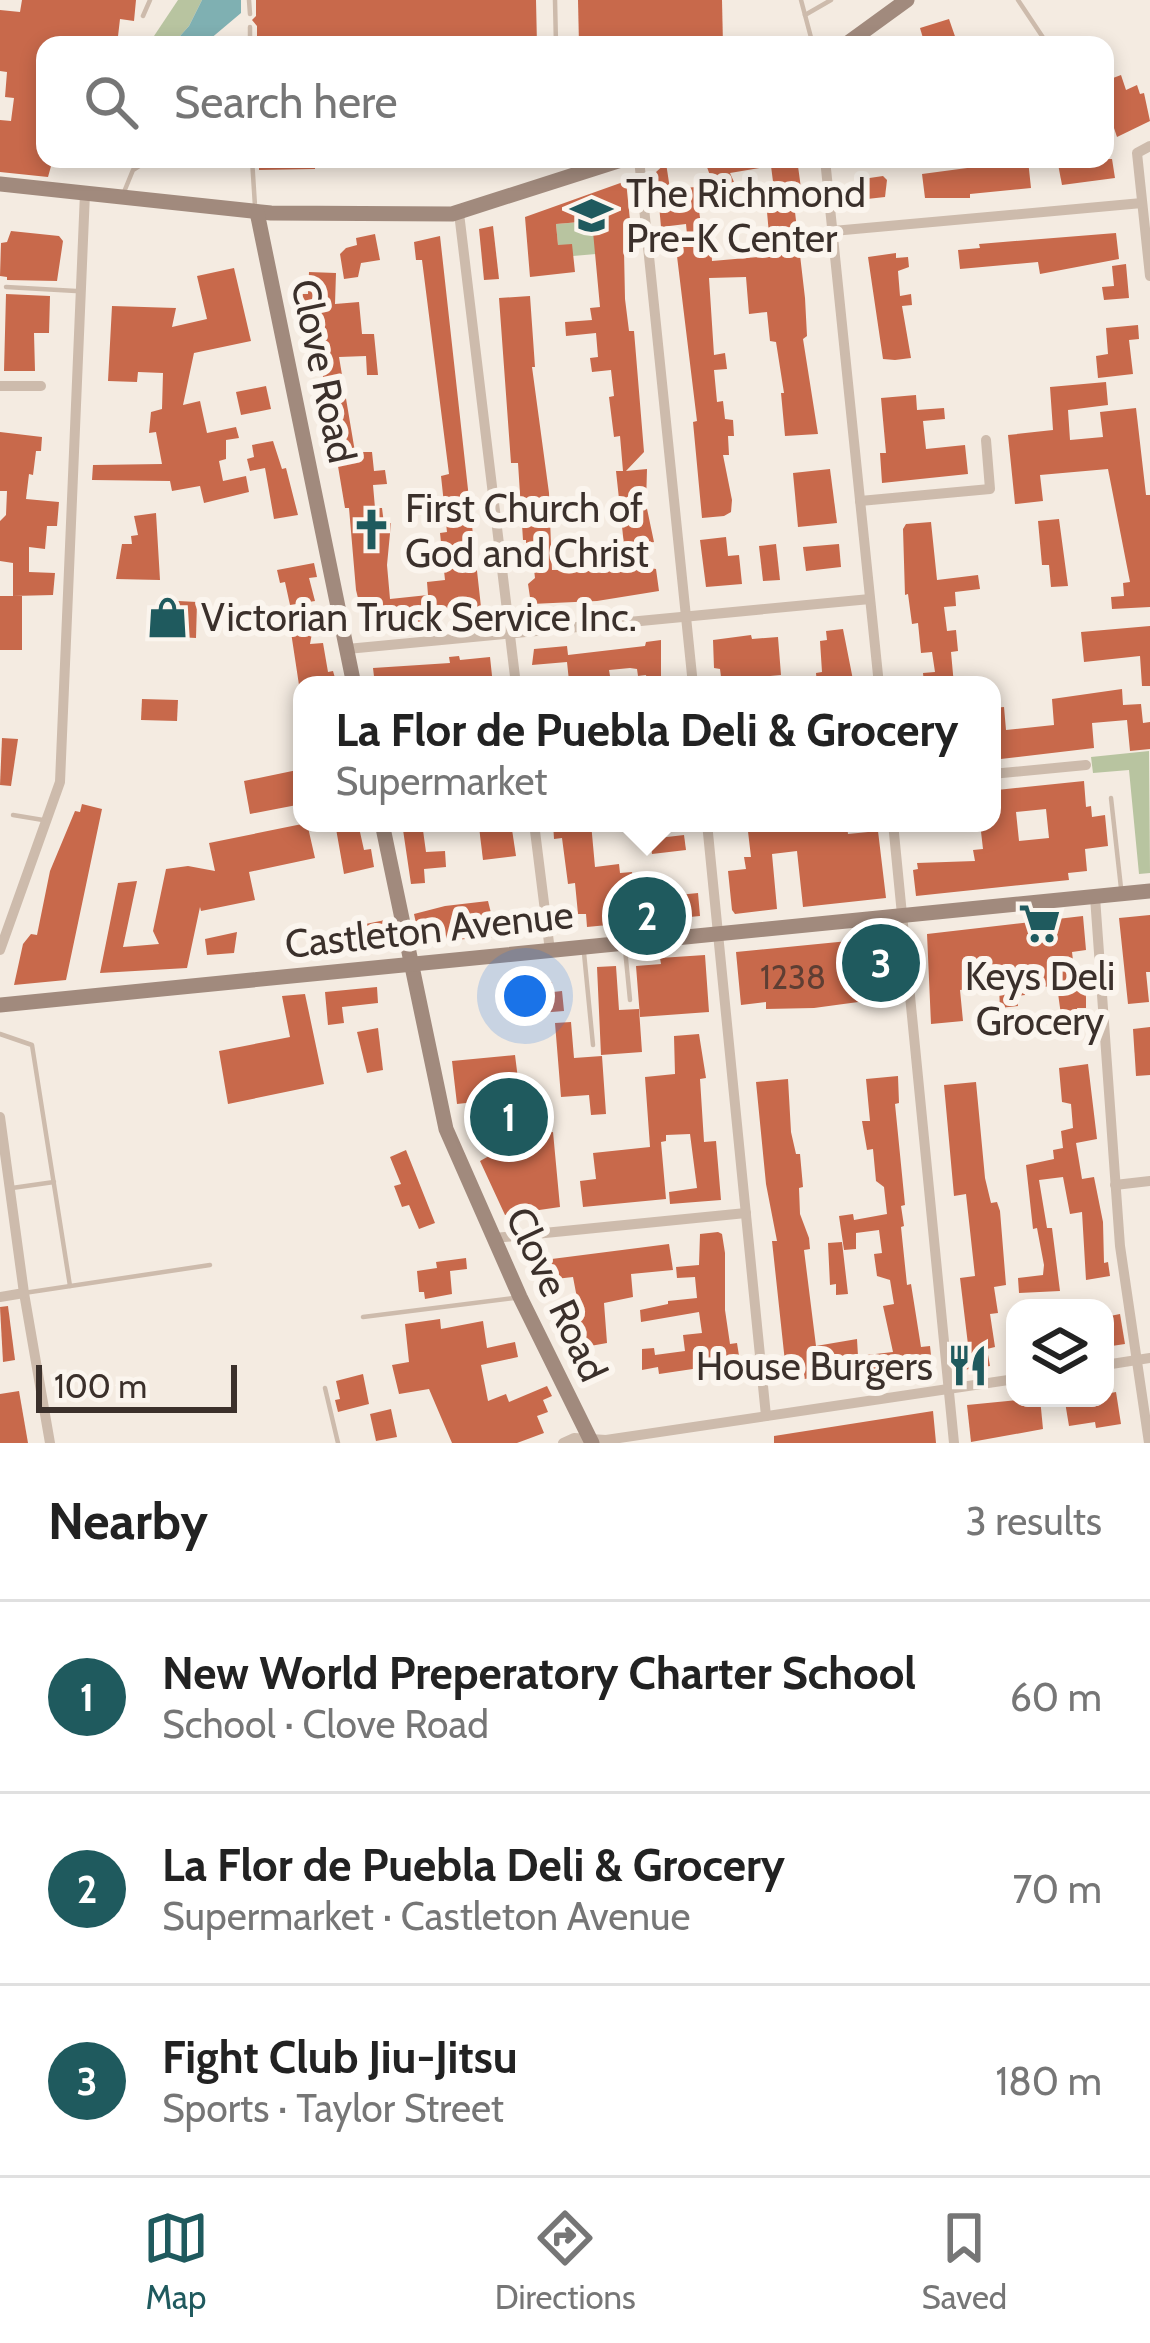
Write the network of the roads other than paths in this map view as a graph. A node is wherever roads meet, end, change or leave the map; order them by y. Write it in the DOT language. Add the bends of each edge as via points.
graph roads {
  1 [pos="150,0"];
  2 [pos="250,0"];
  3 [pos="555,0"];
  4 [pos="801,0"];
  5 [pos="831,0"];
  6 [pos="907,0"];
  7 [pos="1018,0"];
  8 [pos="250,14"];
  9 [pos="805,15"];
  10 [pos="143,16"];
  11 [pos="250,27"];
  12 [pos="250,36"];
  13 [pos="556,36"];
  14 [pos="811,36"];
  15 [pos="857,36"];
  16 [pos="1042,36"];
  17 [pos="1150,146"];
  18 [pos="136,168"];
  19 [pos="252,168"];
  20 [pos="571,168"];
  21 [pos="640,168"];
  22 [pos="826,168"];
  23 [pos="0,184"];
  24 [pos="85,194"];
  25 [pos="122,197"];
  26 [pos="1142,203"];
  27 [pos="257,212"];
  28 [pos="459,213"];
  29 [pos="833,231"];
  30 [pos="1150,276"];
  31 [pos="6,287"];
  32 [pos="82,291"];
  33 [pos="0,386"];
  34 [pos="41,386"];
  35 [pos="986,440"];
  36 [pos="860,501"];
  37 [pos="870,598"];
  38 [pos="686,616"];
  39 [pos="510,634"];
  40 [pos="347,650"];
  41 [pos="352,676"];
  42 [pos="516,676"];
  43 [pos="692,676"];
  44 [pos="878,676"];
  45 [pos="1087,765"];
  46 [pos="1001,773"];
  47 [pos="1112,799"];
  48 [pos="13,815"];
  49 [pos="47,821"];
  50 [pos="384,832"];
  51 [pos="535,832"];
  52 [pos="707,832"];
  53 [pos="894,832"];
  54 [pos="1150,891"];
  55 [pos="1122,894"];
  56 [pos="1095,897"];
  57 [pos="902,915"];
  58 [pos="718,934"];
  59 [pos="624,943"];
  60 [pos="584,947"];
  61 [pos="0,950"];
  62 [pos="550,951"];
  63 [pos="411,963"];
  64 [pos="630,1000"];
  65 [pos="0,1005"];
  66 [pos="0,1034"];
  67 [pos="592,1045"];
  68 [pos="0,1117"];
  69 [pos="1150,1181"];
  70 [pos="54,1182"];
  71 [pos="1115,1185"];
  72 [pos="10,1189"];
  73 [pos="746,1213"];
  74 [pos="494,1238"];
  75 [pos="210,1265"];
  76 [pos="70,1286"];
  77 [pos="24,1293"];
  78 [pos="0,1297"];
  79 [pos="520,1297"];
  80 [pos="363,1318"];
  81 [pos="1144,1359"];
  82 [pos="1114,1364"];
  83 [pos="1006,1380"];
  84 [pos="325,1388"];
  85 [pos="949,1389"];
  86 [pos="766,1416"];
  87 [pos="591,1441"];
  88 [pos="50,1443"];
  89 [pos="338,1443"];
  90 [pos="563,1443"];
  91 [pos="954,1443"];
  92 [pos="1149,1443"];
  1 -- 10 [label="lane"];
  2 -- 8 [label="lane"];
  3 -- 13 [label="lane"];
  4 -- 9 [label="lane"];
  5 -- 9 [label="lane"];
  6 -- 15 [label="street"];
  7 -- 16 [label="lane"];
  9 -- 14 [label="lane"];
  11 -- 12 [label="lane"];
  17 -- 26 [label="street" via="1137,152"];
  18 -- 25 [label="lane"];
  19 -- 27 [label="lane"];
  20 -- 28 [label="street"];
  21 -- 38 [label="street"];
  22 -- 29 [label="street"];
  23 -- 24 [label="street"];
  24 -- 25 [label="street"];
  24 -- 32 [label="street"];
  25 -- 27 [label="street"];
  26 -- 29 [label="street"];
  26 -- 30 [label="street"];
  27 -- 28 [label="street"];
  27 -- 40 [label="street, Clove Road"];
  28 -- 39 [label="street"];
  29 -- 36 [label="street"];
  31 -- 32 [label="lane"];
  32 -- 49 [label="street" via="60,782"];
  33 -- 34 [label="street"];
  35 -- 36 [label="street" via="990,490"];
  36 -- 37 [label="street"];
  37 -- 38 [label="street"];
  37 -- 44 [label="street"];
  38 -- 39 [label="street"];
  38 -- 43 [label="street"];
  39 -- 40 [label="street"];
  39 -- 42 [label="street"];
  40 -- 41 [label="street, Clove Road"];
  45 -- 46 [label="street"];
  47 -- 55 [label="lane"];
  48 -- 49 [label="lane"];
  49 -- 61 [label="street"];
  50 -- 63 [label="street, Clove Road"];
  51 -- 62 [label="street"];
  52 -- 58 [label="street"];
  53 -- 57 [label="street"];
  54 -- 55 [label="street, Castleton Avenue"];
  55 -- 56 [label="street, Castleton Avenue"];
  56 -- 57 [label="street, Castleton Avenue"];
  56 -- 71 [label="street"];
  57 -- 58 [label="street, Castleton Avenue"];
  57 -- 85 [label="street"];
  58 -- 59 [label="street, Castleton Avenue"];
  58 -- 73 [label="street"];
  59 -- 60 [label="street, Castleton Avenue"];
  59 -- 64 [label="lane"];
  60 -- 62 [label="street, Castleton Avenue"];
  60 -- 67 [label="lane"];
  62 -- 63 [label="street, Castleton Avenue"];
  63 -- 65 [label="street, Castleton Avenue"];
  63 -- 74 [label="street, Clove Road" via="446,1130"];
  66 -- 70 [label="lane" via="32,1045"];
  68 -- 72 [label="street"];
  69 -- 71 [label="street"];
  70 -- 72 [label="lane"];
  70 -- 76 [label="lane"];
  71 -- 81 [label="street"];
  72 -- 77 [label="street"];
  73 -- 74 [label="street"];
  73 -- 86 [label="street"];
  74 -- 79 [label="street, Clove Road"];
  75 -- 76 [label="lane"];
  76 -- 77 [label="lane"];
  77 -- 78 [label="street"];
  77 -- 88 [label="street"];
  79 -- 80 [label="lane"];
  79 -- 87 [label="street, Clove Road"];
  81 -- 82 [label="street"];
  81 -- 92 [label="street"];
  83 -- 85 [label="street"];
  84 -- 89 [label="lane"];
  85 -- 86 [label="street"];
  85 -- 91 [label="street"];
  86 -- 87 [label="street"];
  87 -- 90 [label="street"];
}
